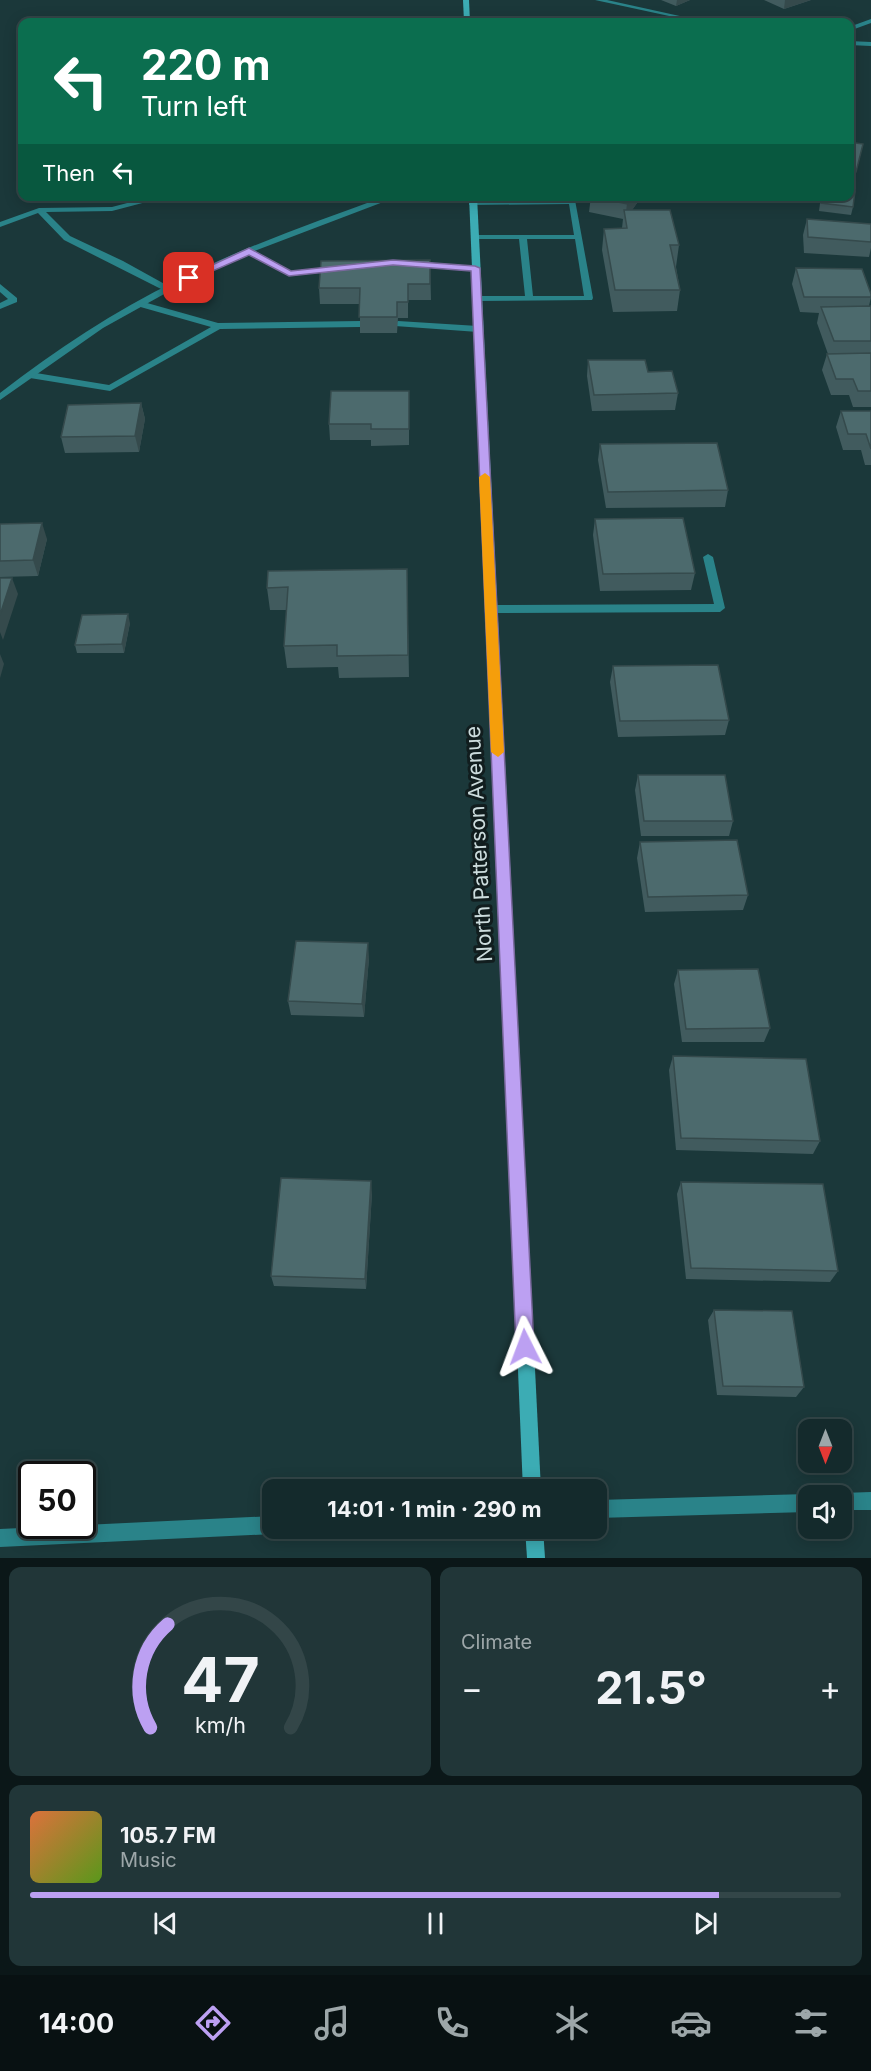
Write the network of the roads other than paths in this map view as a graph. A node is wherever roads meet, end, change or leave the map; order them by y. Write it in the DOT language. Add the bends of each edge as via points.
graph roads {
  1 [pos="466,0"];
  2 [pos="598,0"];
  3 [pos="467,18"];
  4 [pos="685,18"];
  5 [pos="871,21"];
  6 [pos="854,27"];
  7 [pos="854,43"];
  8 [pos="871,45"];
  9 [pos="145,201"];
  10 [pos="382,201"];
  11 [pos="472,201"];
  12 [pos="522,201"];
  13 [pos="39,210"];
  14 [pos="0,225"];
  15 [pos="474,237"];
  16 [pos="523,237"];
  17 [pos="578,237"];
  18 [pos="249,251"];
  19 [pos="405,263"];
  20 [pos="347,267"];
  21 [pos="475,268"];
  22 [pos="0,287"];
  23 [pos="167,289"];
  24 [pos="529,298"];
  25 [pos="477,299"];
  26 [pos="140,304"];
  27 [pos="0,306"];
  28 [pos="360,324"];
  29 [pos="398,324"];
  30 [pos="218,326"];
  31 [pos="478,329"];
  32 [pos="30,375"];
  33 [pos="0,397"];
  34 [pos="708,557"];
  35 [pos="491,609"];
  36 [pos="531,1479"];
  37 [pos="871,1501"];
  38 [pos="852,1502"];
  39 [pos="798,1503"];
  40 [pos="607,1509"];
  41 [pos="262,1526"];
  42 [pos="0,1538"];
  43 [pos="535,1539"];
  44 [pos="536,1558"];
  1 -- 3 [label="main road"];
  2 -- 4 [label="street"];
  5 -- 6 [label="street"];
  7 -- 8 [label="street"];
  9 -- 13 [label="street" via="112,209"];
  10 -- 18 [label="street"];
  11 -- 15 [label="main road, North Patterson Avenue"];
  12 -- 17 [label="street" via="572,202"];
  13 -- 14 [label="street"];
  13 -- 23 [label="street" via="67,238"];
  15 -- 16 [label="street"];
  15 -- 21 [label="main road, North Patterson Avenue"];
  16 -- 17 [label="street"];
  16 -- 24 [label="street"];
  17 -- 24 [label="street" via="589,298"];
  18 -- 20 [label="street" via="289,274"];
  18 -- 23 [label="street"];
  19 -- 21 [label="street"];
  21 -- 25 [label="main road, North Patterson Avenue"];
  22 -- 27 [label="street" via="14,300"];
  23 -- 26 [label="street"];
  24 -- 25 [label="street"];
  25 -- 31 [label="main road, North Patterson Avenue"];
  26 -- 30 [label="street"];
  26 -- 32 [label="street"];
  28 -- 30 [label="street"];
  29 -- 31 [label="street"];
  30 -- 32 [label="street" via="110,388"];
  31 -- 35 [label="main road, North Patterson Avenue"];
  32 -- 33 [label="street"];
  34 -- 35 [label="street" via="720,608"];
  35 -- 36 [label="main road, North Patterson Avenue"];
  37 -- 38 [label="street"];
  39 -- 40 [label="street"];
  41 -- 42 [label="street"];
  43 -- 44 [label="main road"];
}
